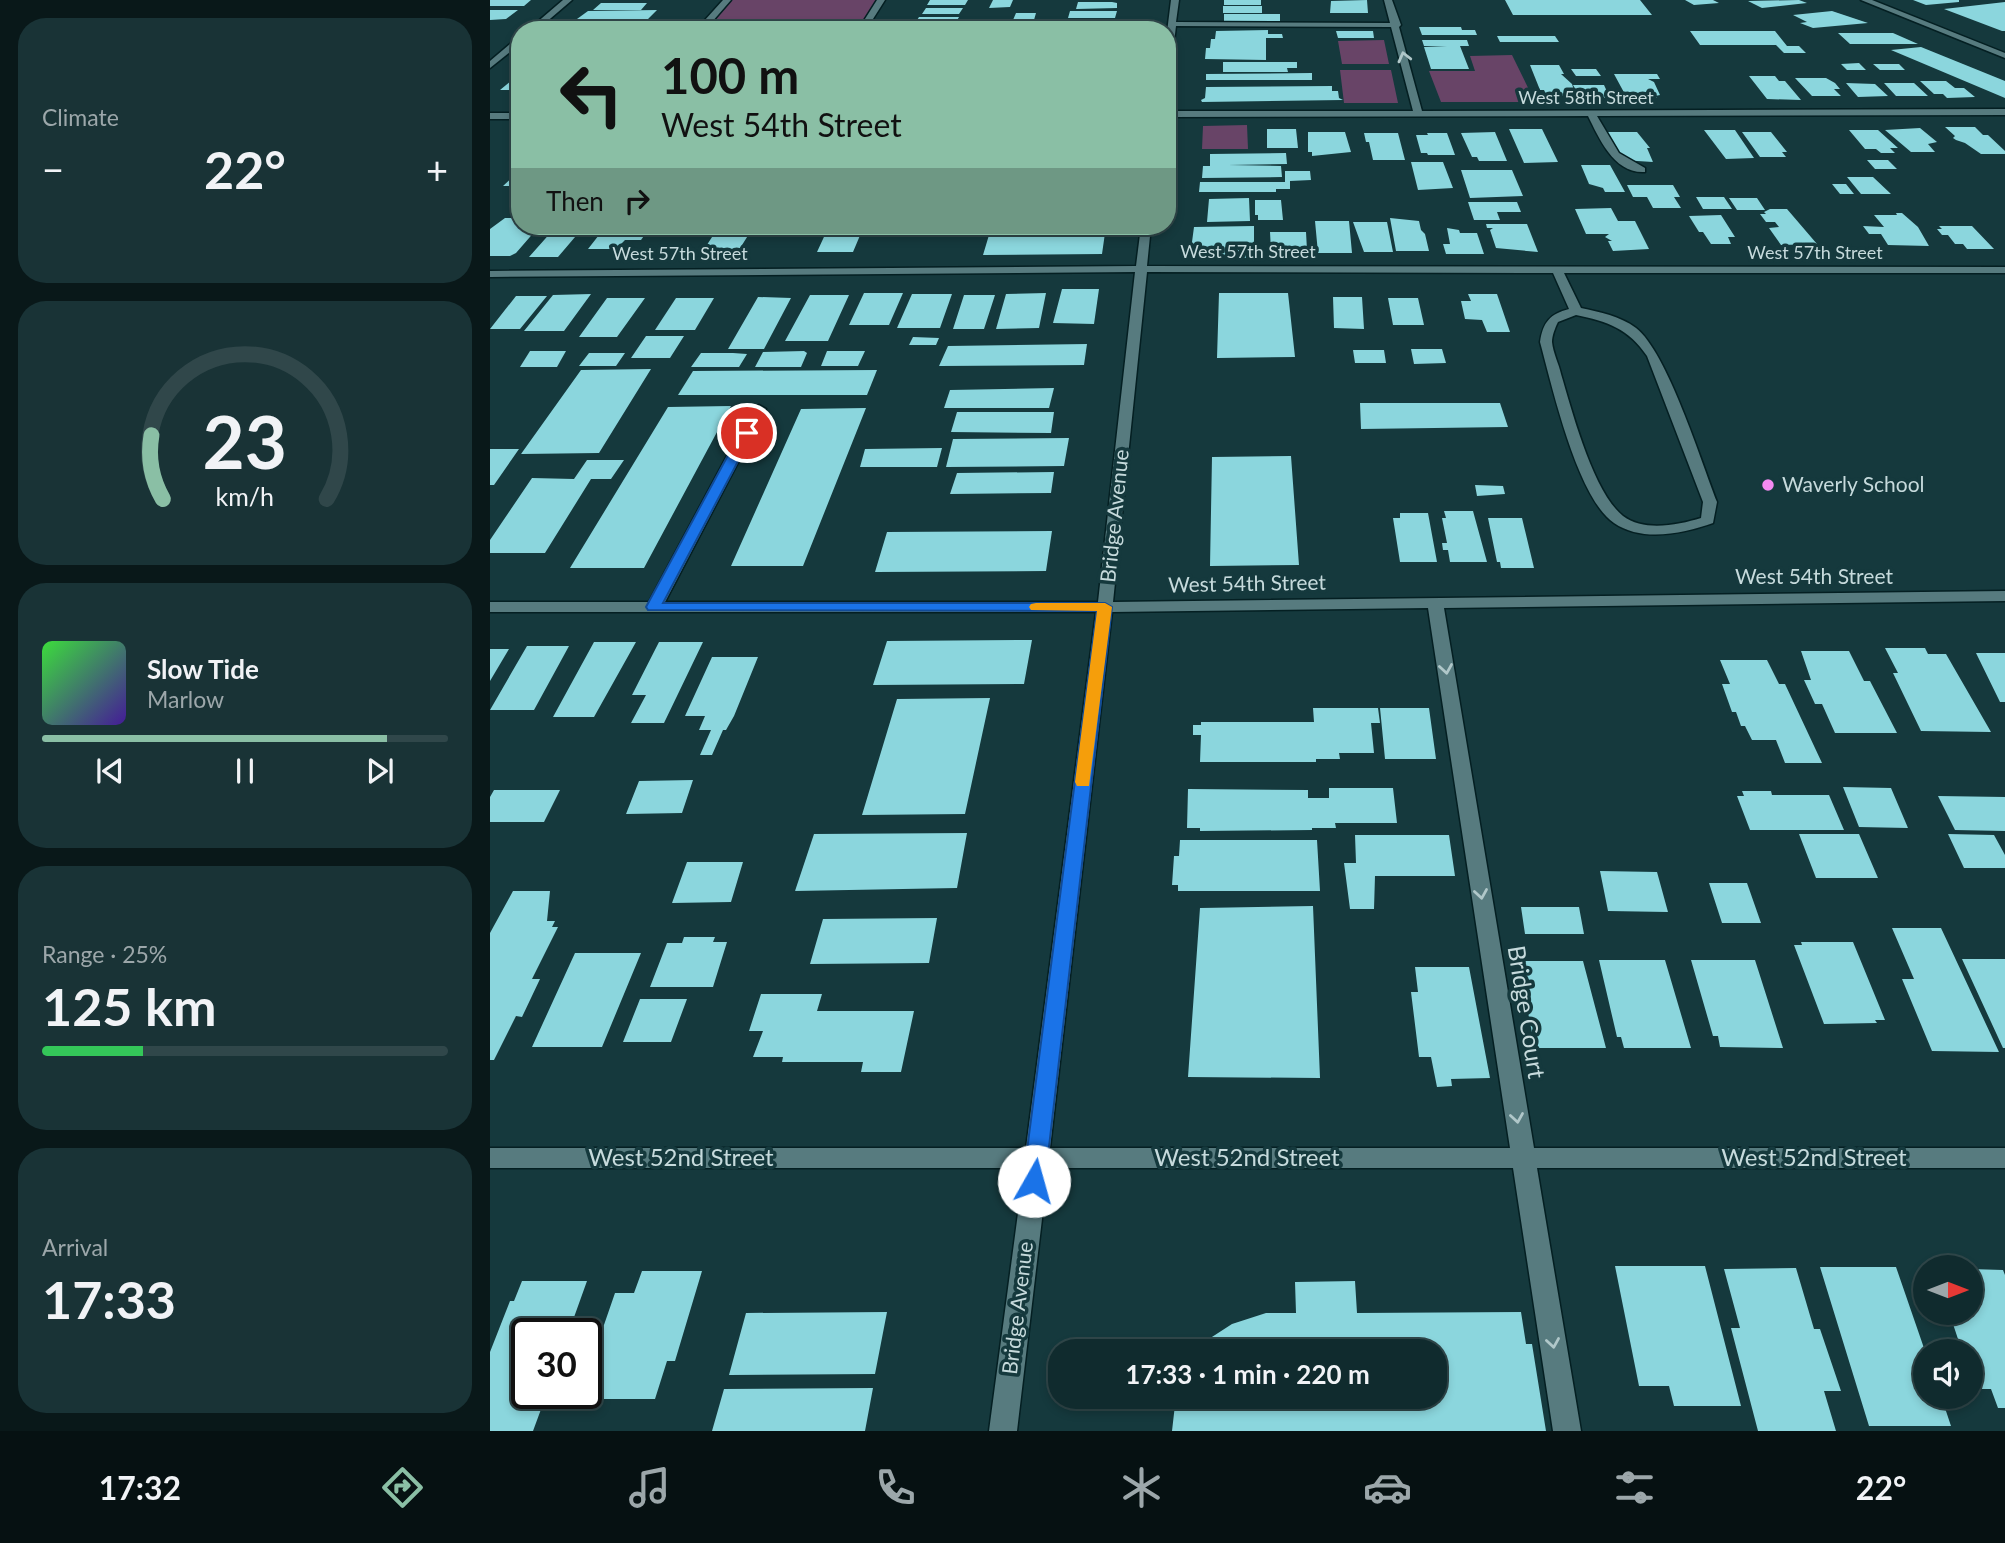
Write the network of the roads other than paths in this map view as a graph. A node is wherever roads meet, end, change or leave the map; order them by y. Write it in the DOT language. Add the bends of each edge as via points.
graph roads {
  1 [pos="568,0"];
  2 [pos="727,0"];
  3 [pos="881,0"];
  4 [pos="1175,0"];
  5 [pos="1388,0"];
  6 [pos="1865,0"];
  7 [pos="544,21"];
  8 [pos="708,21"];
  9 [pos="868,21"];
  10 [pos="1173,21"];
  11 [pos="1176,24"];
  12 [pos="1397,25"];
  13 [pos="511,50"];
  14 [pos="2005,56"];
  15 [pos="492,62"];
  16 [pos="2005,112"];
  17 [pos="1591,113"];
  18 [pos="1176,114"];
  19 [pos="1418,114"];
  20 [pos="490,116"];
  21 [pos="511,116"];
  22 [pos="1641,170"];
  23 [pos="1145,235"];
  24 [pos="1140,269"];
  25 [pos="1557,270"];
  26 [pos="2005,270"];
  27 [pos="496,273"];
  28 [pos="490,287"];
  29 [pos="1576,311"];
  30 [pos="759,409"];
  31 [pos="2005,596"];
  32 [pos="1435,601"];
  33 [pos="490,607"];
  34 [pos="654,607"];
  35 [pos="1105,607"];
  36 [pos="490,1158"];
  37 [pos="1037,1158"];
  38 [pos="1523,1158"];
  39 [pos="2005,1158"];
  40 [pos="1003,1431"];
  41 [pos="1567,1431"];
  1 -- 7 [label="street"];
  2 -- 8 [label="street"];
  3 -- 9 [label="street"];
  4 -- 10 [label="street"];
  5 -- 12 [label="street"];
  6 -- 14 [label="street"];
  11 -- 12 [label="street"];
  19 -- 12 [label="street, one-way"];
  13 -- 15 [label="street"];
  16 -- 17 [label="street, West 58th Street"];
  17 -- 19 [label="street, West 58th Street"];
  17 -- 22 [label="street" via="1614,157"];
  18 -- 19 [label="street, West 58th Street"];
  20 -- 21 [label="street"];
  23 -- 24 [label="street, Bridge Avenue"];
  24 -- 25 [label="street, West 57th Street"];
  24 -- 27 [label="street, West 57th Street"];
  24 -- 35 [label="street, Bridge Avenue"];
  25 -- 26 [label="street, West 57th Street"];
  25 -- 29 [label="street"];
  27 -- 28 [label="street"];
  29 -- 29 [label="street" via="1558,314 1548,325 1546,342 1591,482 1604,505 1619,520 1648,529 1686,529 1709,520 1710,502 1643,339 1606,316"];
  30 -- 34 [label="street"];
  31 -- 32 [label="street, West 54th Street"];
  32 -- 35 [label="street, West 54th Street"];
  32 -- 38 [label="street, Bridge Court, one-way"];
  33 -- 34 [label="street, West 54th Street"];
  34 -- 35 [label="street, West 54th Street"];
  35 -- 37 [label="street, Bridge Avenue"];
  36 -- 37 [label="street, West 52nd Street"];
  37 -- 38 [label="street, West 52nd Street"];
  37 -- 40 [label="street, Bridge Avenue"];
  38 -- 39 [label="street, West 52nd Street"];
  38 -- 41 [label="street, Bridge Court, one-way"];
}
